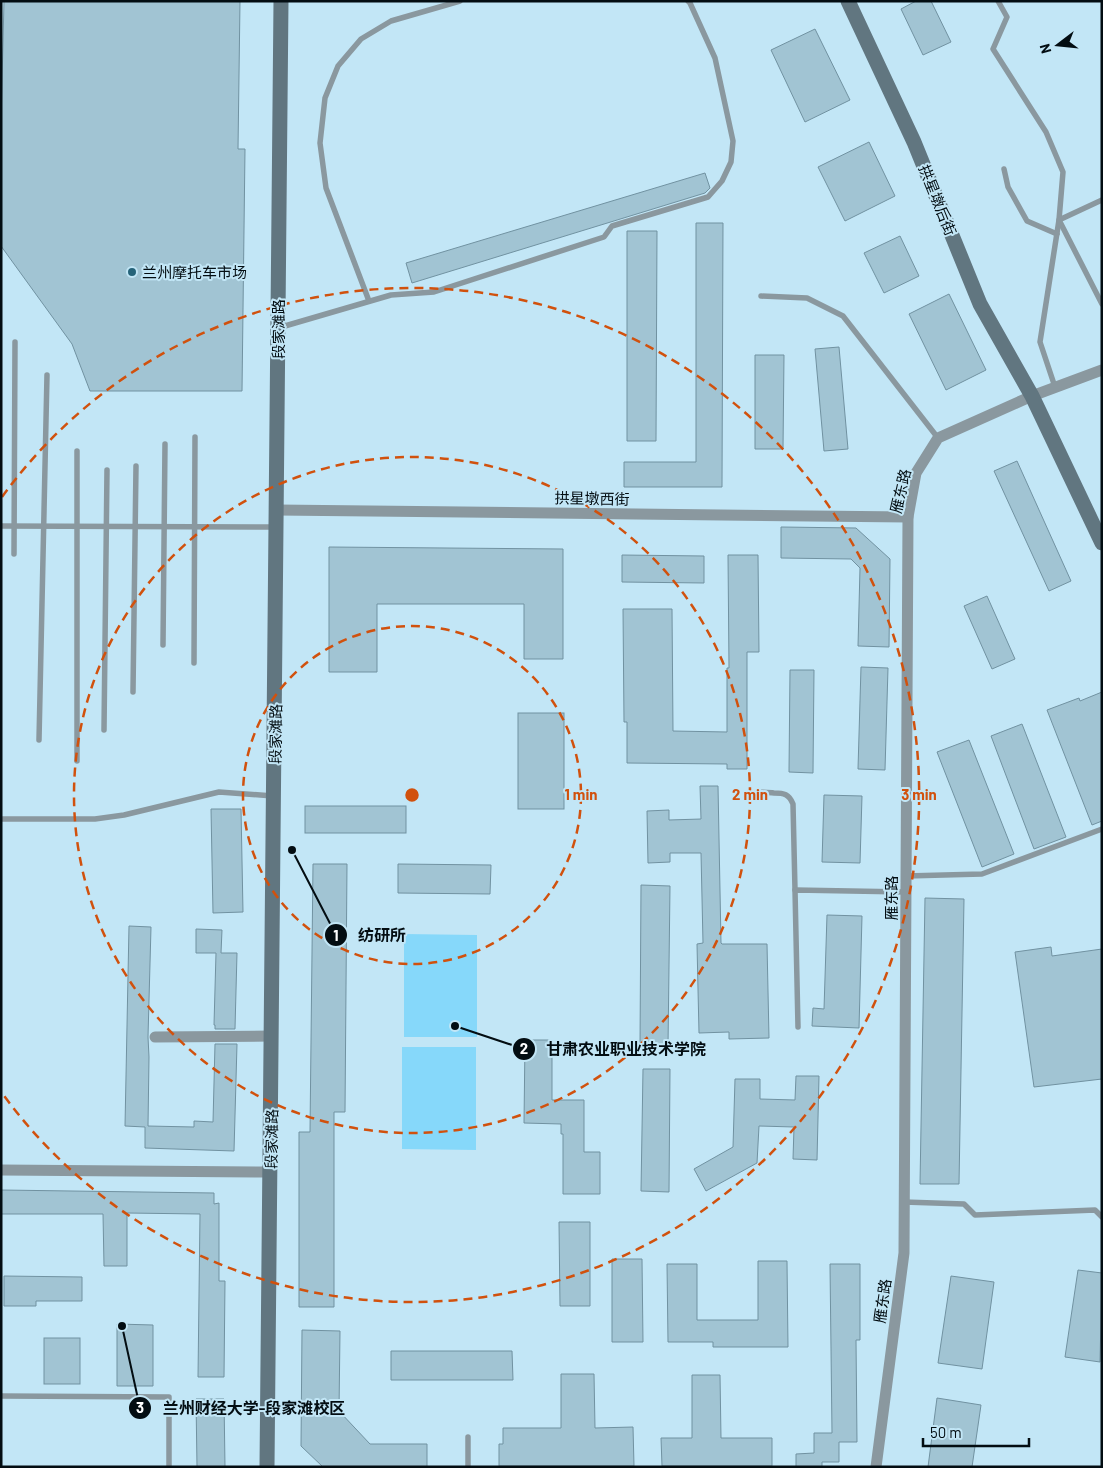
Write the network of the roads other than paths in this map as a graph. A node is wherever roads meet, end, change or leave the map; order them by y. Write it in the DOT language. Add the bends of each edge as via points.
graph roads {
  1 [pos="280,1"];
  2 [pos="460,1"];
  3 [pos="688,1"];
  4 [pos="848,1"];
  5 [pos="998,1"];
  6 [pos="1004,169"];
  7 [pos="1102,200"];
  8 [pos="1059,220"];
  9 [pos="1057,234"];
  10 [pos="761,296"];
  11 [pos="369,302"];
  12 [pos="1102,304"];
  13 [pos="278,328"];
  14 [pos="15,342"];
  15 [pos="1102,370"];
  16 [pos="46,375"];
  17 [pos="1055,387"];
  18 [pos="1032,396"];
  19 [pos="195,437"];
  20 [pos="938,438"];
  21 [pos="165,444"];
  22 [pos="77,451"];
  23 [pos="136,466"];
  24 [pos="107,470"];
  25 [pos="277,510"];
  26 [pos="908,516"];
  27 [pos="1,526"];
  28 [pos="14,526"];
  29 [pos="43,526"];
  30 [pos="77,526"];
  31 [pos="106,526"];
  32 [pos="135,526"];
  33 [pos="164,527"];
  34 [pos="195,527"];
  35 [pos="277,528"];
  36 [pos="1102,543"];
  37 [pos="14,554"];
  38 [pos="163,645"];
  39 [pos="194,663"];
  40 [pos="133,692"];
  41 [pos="104,730"];
  42 [pos="39,740"];
  43 [pos="77,760"];
  44 [pos="274,796"];
  45 [pos="747,797"];
  46 [pos="1,819"];
  47 [pos="1102,829"];
  48 [pos="906,876"];
  49 [pos="795,890"];
  50 [pos="906,892"];
  51 [pos="798,1027"];
  52 [pos="272,1036"];
  53 [pos="155,1037"];
  54 [pos="1,1170"];
  55 [pos="270,1172"];
  56 [pos="904,1202"];
  57 [pos="1102,1217"];
  58 [pos="1,1396"];
  59 [pos="468,1437"];
  60 [pos="169,1467"];
  61 [pos="267,1467"];
  62 [pos="468,1467"];
  63 [pos="876,1467"];
  1 -- 13 [label="main road, 段家滩路"];
  2 -- 11 [label="lane" via="392,20 361,39 338,66 325,98 320,143 326,188"];
  3 -- 11 [label="lane" via="716,58 733,141 731,162 722,181 708,197 612,226 604,237 434,292 391,295"];
  4 -- 18 [label="main road, 拱星墩后街" via="914,142 980,304"];
  5 -- 8 [label="lane" via="1007,17 993,49 1046,132 1063,172"];
  6 -- 9 [label="lane" via="1008,187 1027,221"];
  7 -- 8 [label="lane"];
  8 -- 9 [label="lane"];
  8 -- 12 [label="lane"];
  9 -- 17 [label="lane" via="1040,342"];
  10 -- 20 [label="lane" via="807,298 843,316"];
  11 -- 13 [label="lane"];
  13 -- 25 [label="main road, 段家滩路"];
  14 -- 28 [label="lane"];
  15 -- 17 [label="street"];
  16 -- 29 [label="lane"];
  17 -- 18 [label="street"];
  18 -- 20 [label="street"];
  18 -- 36 [label="main road, 拱星墩后街"];
  19 -- 34 [label="lane"];
  20 -- 26 [label="street, 雁东路" via="916,473"];
  21 -- 33 [label="lane"];
  22 -- 30 [label="lane"];
  23 -- 32 [label="lane"];
  24 -- 31 [label="lane"];
  25 -- 26 [label="street, 拱星墩西街"];
  25 -- 35 [label="main road, 段家滩路"];
  26 -- 48 [label="street, 雁东路"];
  27 -- 28 [label="lane"];
  28 -- 29 [label="lane"];
  28 -- 37 [label="lane"];
  29 -- 30 [label="lane"];
  29 -- 42 [label="lane"];
  30 -- 31 [label="lane"];
  30 -- 43 [label="lane"];
  31 -- 32 [label="lane"];
  31 -- 41 [label="lane"];
  32 -- 33 [label="lane"];
  32 -- 40 [label="lane"];
  33 -- 34 [label="lane"];
  33 -- 38 [label="lane"];
  34 -- 35 [label="lane"];
  34 -- 39 [label="lane"];
  35 -- 44 [label="main road, 段家滩路"];
  44 -- 46 [label="lane" via="219,792 95,819"];
  44 -- 52 [label="main road, 段家滩路"];
  45 -- 49 [label="lane" via="767,791 784,793 792,799"];
  47 -- 48 [label="lane" via="982,874"];
  48 -- 50 [label="street, 雁东路"];
  49 -- 50 [label="lane"];
  49 -- 51 [label="lane"];
  50 -- 56 [label="street, 雁东路"];
  52 -- 53 [label="street"];
  52 -- 55 [label="main road, 段家滩路"];
  54 -- 55 [label="street"];
  55 -- 61 [label="main road, 段家滩路"];
  56 -- 57 [label="lane" via="964,1204 975,1215 1095,1210"];
  56 -- 63 [label="street, 雁东路" via="904,1253"];
  58 -- 60 [label="lane" via="169,1397"];
  59 -- 62 [label="lane"];
}
